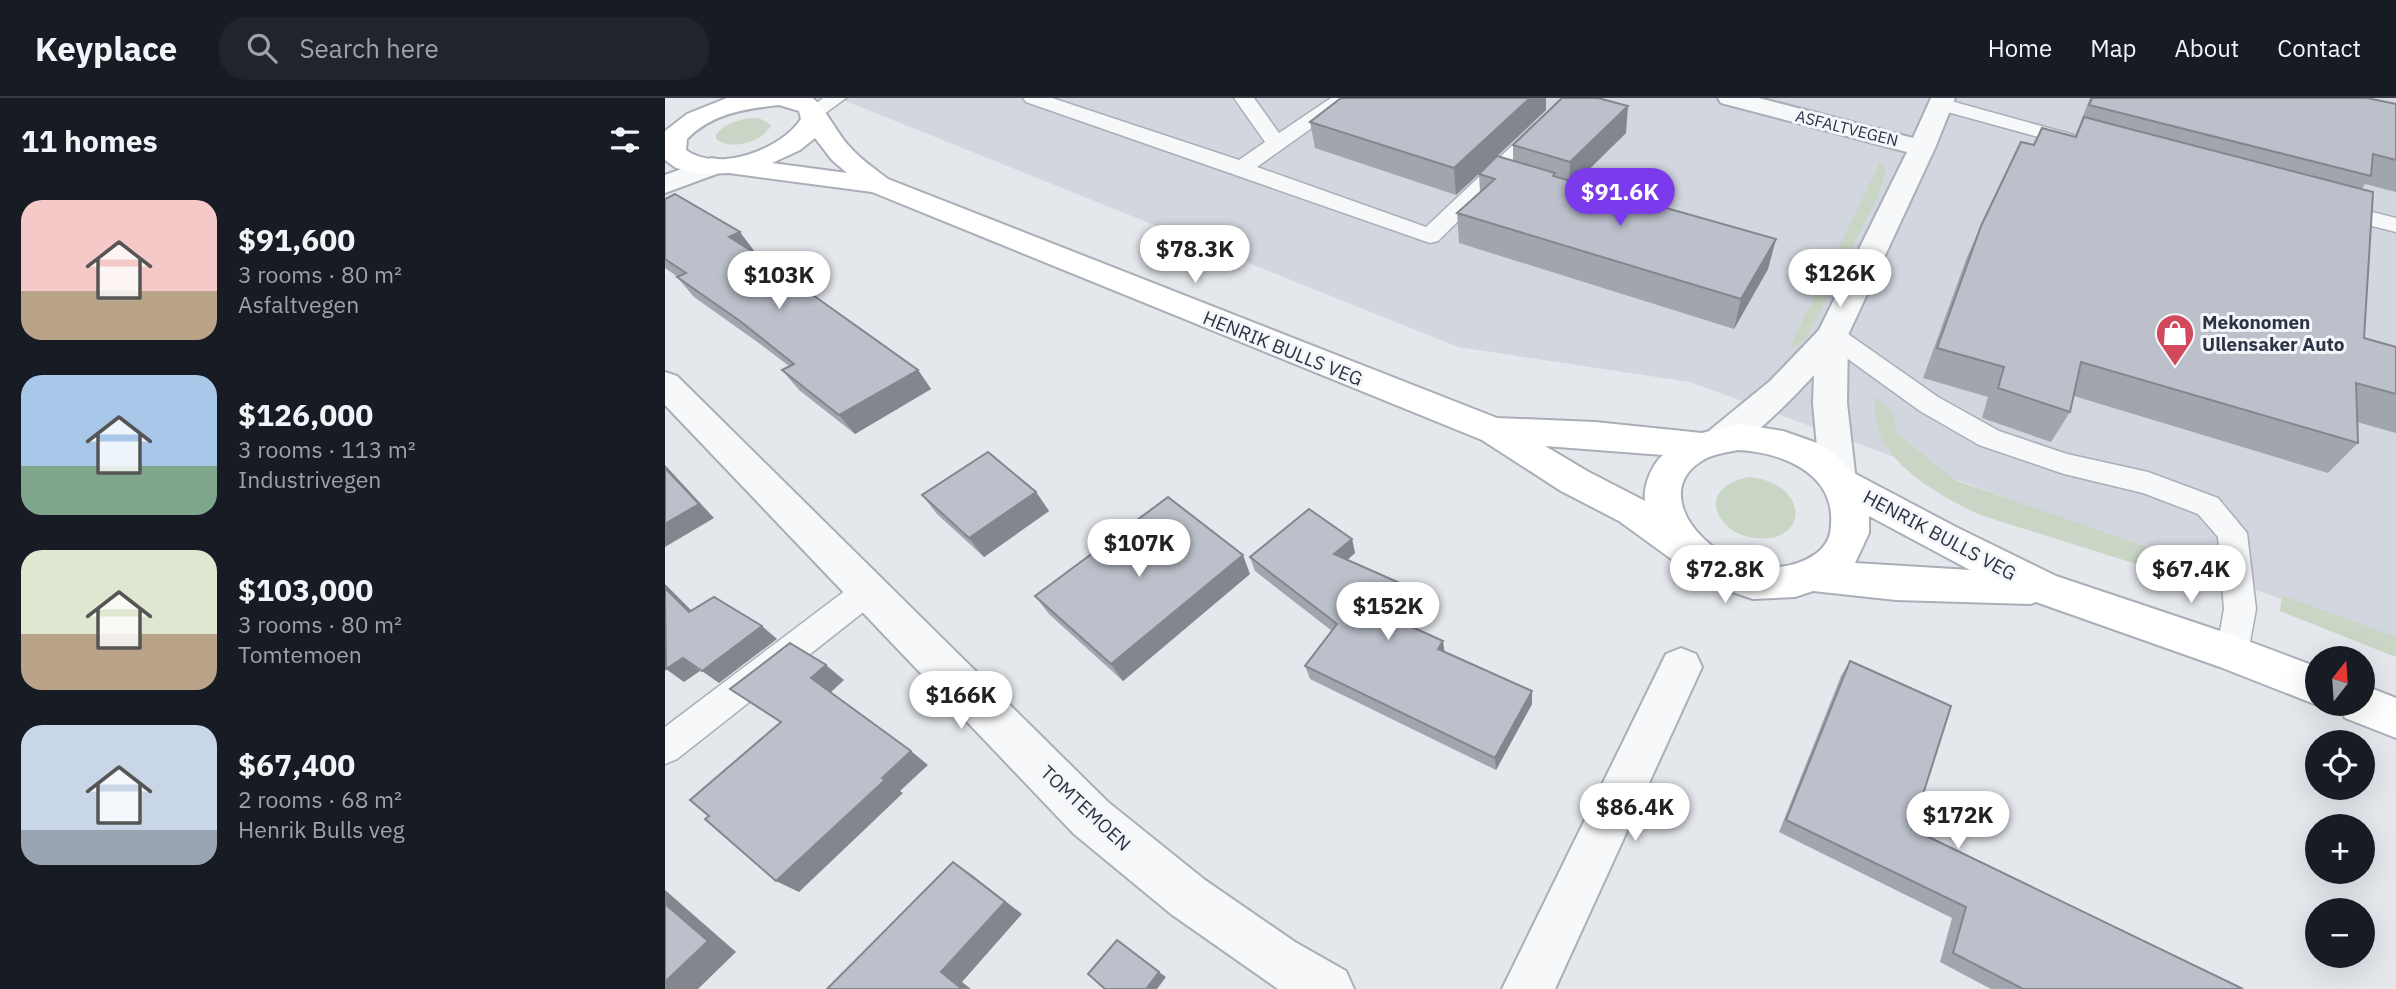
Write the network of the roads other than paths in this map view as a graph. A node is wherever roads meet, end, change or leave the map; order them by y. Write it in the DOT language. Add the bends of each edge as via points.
graph roads {
  1 [pos="779,98"];
  2 [pos="836,98"];
  3 [pos="1033,98"];
  4 [pos="1244,98"];
  5 [pos="1344,98"];
  6 [pos="1730,98"];
  7 [pos="748,99"];
  8 [pos="1941,101"];
  9 [pos="1559,112"];
  10 [pos="814,116"];
  11 [pos="669,141"];
  12 [pos="1276,144"];
  13 [pos="1922,148"];
  14 [pos="2099,148"];
  15 [pos="720,166"];
  16 [pos="1241,168"];
  17 [pos="1493,175"];
  18 [pos="1520,183"];
  19 [pos="665,185"];
  20 [pos="879,185"];
  21 [pos="2315,204"];
  22 [pos="2396,225"];
  23 [pos="1832,335"];
  24 [pos="665,384"];
  25 [pos="1494,431"];
  26 [pos="1712,442"];
  27 [pos="1837,481"];
  28 [pos="1687,551"];
  29 [pos="1812,575"];
  30 [pos="2043,589"];
  31 [pos="869,590"];
  32 [pos="2232,653"];
  33 [pos="1681,667"];
  34 [pos="2305,681"];
  35 [pos="2375,710"];
  36 [pos="2396,718"];
  37 [pos="665,748"];
  38 [pos="1328,989"];
  39 [pos="1528,989"];
  1 -- 7 [label="street, HENRIK BULLS VEG"];
  1 -- 10 [label="street, HENRIK BULLS VEG" via="799,101 810,107"];
  2 -- 10 [label="lane"];
  3 -- 16 [label="lane"];
  4 -- 12 [label="lane"];
  5 -- 12 [label="lane"];
  6 -- 13 [label="street, ASFALTVEGEN"];
  7 -- 11 [label="street, HENRIK BULLS VEG" via="700,116"];
  8 -- 13 [label="street"];
  8 -- 14 [label="lane"];
  9 -- 17 [label="lane"];
  10 -- 15 [label="street, HENRIK BULLS VEG" via="806,132 782,149"];
  10 -- 20 [label="street, HENRIK BULLS VEG" via="841,154"];
  11 -- 15 [label="street, HENRIK BULLS VEG" via="677,159 685,163"];
  12 -- 16 [label="lane"];
  13 -- 23 [label="street"];
  15 -- 19 [label="street"];
  15 -- 20 [label="street, HENRIK BULLS VEG"];
  16 -- 17 [label="lane" via="1430,236"];
  17 -- 18 [label="lane"];
  20 -- 25 [label="street, HENRIK BULLS VEG"];
  21 -- 22 [label="lane"];
  23 -- 26 [label="street" via="1782,389"];
  23 -- 27 [label="street"];
  23 -- 32 [label="lane" via="1929,404 1989,438 2064,464 2148,483 2208,506 2232,533 2240,609"];
  24 -- 31 [label="street, TOMTEMOEN"];
  25 -- 26 [label="street, HENRIK BULLS VEG"];
  25 -- 28 [label="street, HENRIK BULLS VEG" via="1632,511"];
  26 -- 27 [label="street, HENRIK BULLS VEG" via="1758,438 1780,443 1822,464"];
  26 -- 28 [label="street, HENRIK BULLS VEG" via="1675,464 1663,488 1665,519"];
  27 -- 29 [label="street, HENRIK BULLS VEG" via="1850,504 1852,527 1841,554"];
  27 -- 30 [label="street, HENRIK BULLS VEG"];
  28 -- 29 [label="street, HENRIK BULLS VEG" via="1701,563 1744,580 1795,581"];
  29 -- 30 [label="street, HENRIK BULLS VEG" via="1896,584"];
  30 -- 32 [label="street, HENRIK BULLS VEG"];
  31 -- 37 [label="lane"];
  31 -- 38 [label="street, TOMTEMOEN" via="1091,818 1188,897 1277,960"];
  32 -- 34 [label="street, HENRIK BULLS VEG"];
  33 -- 39 [label="street"];
  35 -- 36 [label="street"];
}
